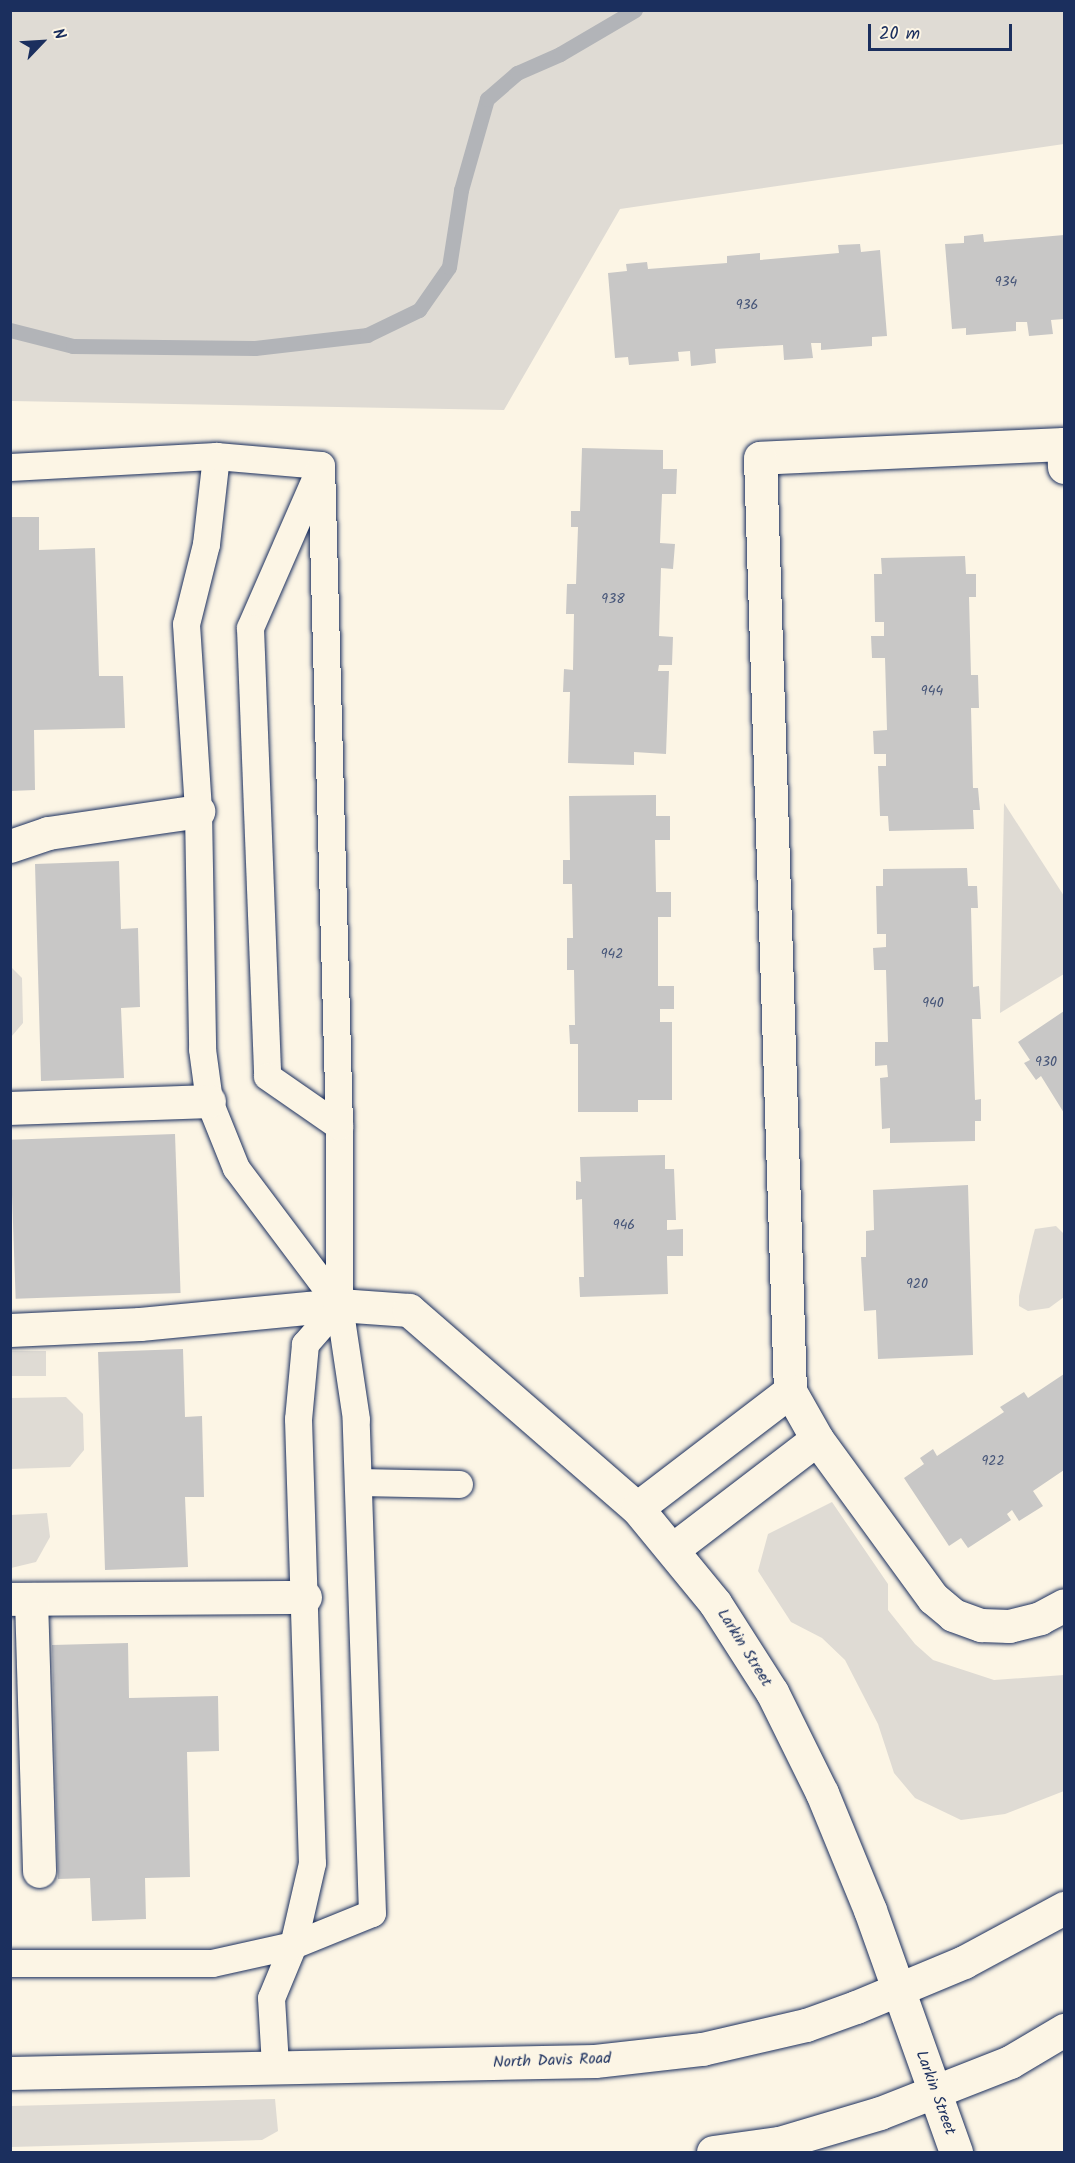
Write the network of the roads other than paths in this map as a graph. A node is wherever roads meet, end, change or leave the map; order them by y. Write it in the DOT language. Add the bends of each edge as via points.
graph roads {
  1 [pos="216,456"];
  2 [pos="321,465"];
  3 [pos="10,467"];
  4 [pos="1065,467"];
  5 [pos="198,811"];
  6 [pos="10,846"];
  7 [pos="209,1101"];
  8 [pos="10,1108"];
  9 [pos="339,1126"];
  10 [pos="339,1305"];
  11 [pos="10,1330"];
  12 [pos="790,1391"];
  13 [pos="817,1438"];
  14 [pos="359,1482"];
  15 [pos="459,1484"];
  16 [pos="637,1508"];
  17 [pos="673,1549"];
  18 [pos="305,1597"];
  19 [pos="21,1599"];
  20 [pos="1065,1605"];
  21 [pos="39,1871"];
  22 [pos="1065,1908"];
  23 [pos="293,1945"];
  24 [pos="10,1963"];
  25 [pos="898,1990"];
  26 [pos="1065,2030"];
  27 [pos="275,2066"];
  28 [pos="10,2073"];
  29 [pos="935,2093"];
  30 [pos="713,2152"];
  31 [pos="956,2152"];
  1 -- 2 [label="lane"];
  1 -- 3 [label="lane"];
  1 -- 5 [label="lane" via="206,544 186,624"];
  2 -- 9 [label="lane"];
  2 -- 9 [label="lane" via="250,628 267,1076"];
  4 -- 12 [label="main road" via="1064,444 760,458"];
  5 -- 6 [label="main road" via="48,833"];
  5 -- 7 [label="lane" via="202,1049"];
  7 -- 8 [label="main road"];
  7 -- 10 [label="lane" via="236,1168"];
  9 -- 10 [label="lane"];
  10 -- 11 [label="main road, Larkin Street" via="140,1324"];
  10 -- 14 [label="lane" via="356,1419"];
  10 -- 16 [label="main road, Larkin Street" via="409,1310"];
  10 -- 18 [label="lane" via="305,1344 298,1419"];
  12 -- 13 [label="main road"];
  12 -- 16 [label="main road"];
  13 -- 17 [label="main road"];
  13 -- 20 [label="main road" via="933,1598 953,1615 981,1625 1009,1626 1040,1618"];
  14 -- 15 [label="lane"];
  14 -- 23 [label="lane" via="372,1913"];
  16 -- 17 [label="main road, Larkin Street"];
  17 -- 25 [label="main road, Larkin Street" via="721,1612 798,1741 848,1854"];
  18 -- 19 [label="main road"];
  18 -- 23 [label="lane" via="312,1863"];
  19 -- 21 [label="main road"];
  22 -- 25 [label="main road, North Davis Road" via="963,1962"];
  23 -- 24 [label="lane" via="212,1963"];
  23 -- 27 [label="lane" via="271,1998"];
  25 -- 27 [label="main road, North Davis Road" via="806,2025 702,2049 595,2061 351,2068"];
  25 -- 29 [label="main road, Larkin Street"];
  26 -- 29 [label="main road" via="1010,2062"];
  27 -- 28 [label="main road, North Davis Road"];
  29 -- 30 [label="main road" via="844,2126 778,2143"];
  29 -- 31 [label="main road, Larkin Street"];
}
